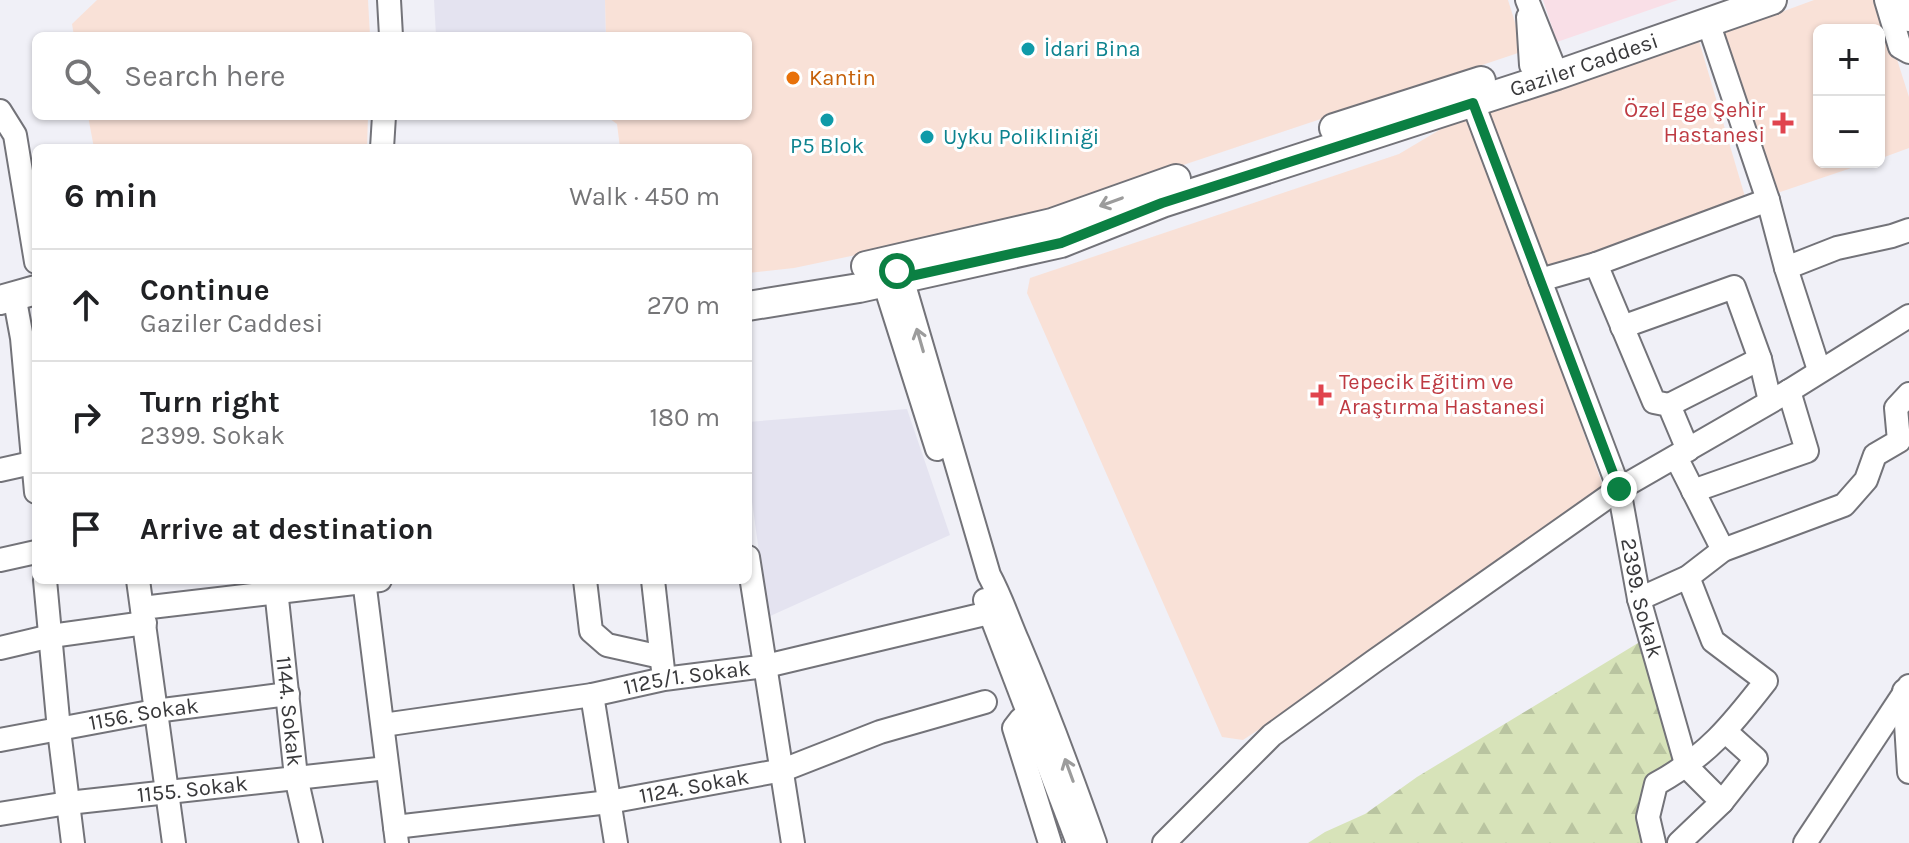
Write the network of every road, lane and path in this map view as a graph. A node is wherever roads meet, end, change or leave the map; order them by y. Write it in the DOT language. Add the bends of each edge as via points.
graph roads {
  1 [pos="389,0"];
  2 [pos="1527,0"];
  3 [pos="1772,0"];
  4 [pos="1886,0"];
  5 [pos="1903,0"];
  6 [pos="1712,11"];
  7 [pos="1909,20"];
  8 [pos="391,32"];
  9 [pos="1909,52"];
  10 [pos="1547,67"];
  11 [pos="1473,103"];
  12 [pos="0,111"];
  13 [pos="384,120"];
  14 [pos="395,120"];
  15 [pos="382,144"];
  16 [pos="394,144"];
  17 [pos="1768,200"];
  18 [pos="1909,230"];
  19 [pos="32,238"];
  20 [pos="1596,264"];
  21 [pos="1786,268"];
  22 [pos="888,273"];
  23 [pos="1540,280"];
  24 [pos="752,287"];
  25 [pos="17,289"];
  26 [pos="752,305"];
  27 [pos="1909,316"];
  28 [pos="1622,327"];
  29 [pos="1909,328"];
  30 [pos="1760,359"];
  31 [pos="1819,370"];
  32 [pos="1909,394"];
  33 [pos="1780,396"];
  34 [pos="1669,405"];
  35 [pos="32,441"];
  36 [pos="1682,453"];
  37 [pos="32,462"];
  38 [pos="0,470"];
  39 [pos="1619,489"];
  40 [pos="1693,491"];
  41 [pos="1723,550"];
  42 [pos="32,553"];
  43 [pos="0,560"];
  44 [pos="1688,577"];
  45 [pos="752,581"];
  46 [pos="45,584"];
  47 [pos="139,584"];
  48 [pos="323,584"];
  49 [pos="370,584"];
  50 [pos="585,584"];
  51 [pos="653,584"];
  52 [pos="276,587"];
  53 [pos="1639,599"];
  54 [pos="989,613"];
  55 [pos="144,616"];
  56 [pos="51,636"];
  57 [pos="0,648"];
  58 [pos="766,666"];
  59 [pos="662,668"];
  60 [pos="1906,688"];
  61 [pos="288,694"];
  62 [pos="592,695"];
  63 [pos="985,702"];
  64 [pos="155,711"];
  65 [pos="1030,718"];
  66 [pos="383,725"];
  67 [pos="59,730"];
  68 [pos="1726,732"];
  69 [pos="0,740"];
  70 [pos="1687,767"];
  71 [pos="387,768"];
  72 [pos="783,770"];
  73 [pos="1909,772"];
  74 [pos="296,777"];
  75 [pos="168,792"];
  76 [pos="609,802"];
  77 [pos="1722,802"];
  78 [pos="68,803"];
  79 [pos="0,814"];
  80 [pos="396,835"];
  81 [pos="73,843"];
  82 [pos="174,843"];
  83 [pos="311,843"];
  84 [pos="616,843"];
  85 [pos="793,843"];
  86 [pos="1050,843"];
  87 [pos="1078,843"];
  88 [pos="1095,843"];
  89 [pos="1164,843"];
  90 [pos="1654,843"];
  91 [pos="1679,843"];
  92 [pos="1805,843"];
  1 -- 8 [label="street"];
  2 -- 10 [label="street"];
  3 -- 6 [label="main road, Gaziler Caddesi"];
  4 -- 9 [label="street" via="1900,47"];
  5 -- 7 [label="street"];
  6 -- 10 [label="main road, Gaziler Caddesi"];
  6 -- 17 [label="street"];
  10 -- 11 [label="main road, Gaziler Caddesi"];
  10 -- 22 [label="main road, Gaziler Caddesi, one-way"];
  11 -- 22 [label="main road, Gaziler Caddesi" via="1162,203 1061,243"];
  11 -- 23 [label="street, 2399. Sokak"];
  12 -- 19 [label="street" via="15,135"];
  13 -- 15 [label="street"];
  14 -- 16 [label="street"];
  17 -- 20 [label="street"];
  17 -- 21 [label="street"];
  18 -- 21 [label="street" via="1837,248"];
  20 -- 23 [label="street"];
  20 -- 28 [label="street"];
  21 -- 31 [label="street"];
  22 -- 24 [label="main road, Gaziler Caddesi"];
  22 -- 26 [label="main road, Gaziler Caddesi"];
  22 -- 54 [label="street"];
  88 -- 22 [label="street, one-way" via="989,575"];
  23 -- 39 [label="street, 2399. Sokak"];
  25 -- 35 [label="street"];
  27 -- 29 [label="street"];
  27 -- 31 [label="street"];
  28 -- 30 [label="street" via="1734,287"];
  28 -- 34 [label="street" via="1654,402"];
  30 -- 33 [label="street"];
  30 -- 34 [label="street"];
  31 -- 33 [label="street"];
  32 -- 41 [label="street" via="1896,408 1899,441 1875,455 1866,480 1844,505"];
  33 -- 36 [label="street"];
  33 -- 40 [label="street" via="1807,451"];
  34 -- 36 [label="street"];
  36 -- 39 [label="street"];
  36 -- 40 [label="street"];
  37 -- 38 [label="street"];
  39 -- 53 [label="street, 2399. Sokak"];
  39 -- 89 [label="street" via="1272,735"];
  40 -- 41 [label="street"];
  41 -- 44 [label="street"];
  42 -- 43 [label="street"];
  44 -- 53 [label="street"];
  44 -- 68 [label="street" via="1713,641 1766,681"];
  45 -- 58 [label="street"];
  46 -- 56 [label="street"];
  47 -- 55 [label="street"];
  48 -- 52 [label="street"];
  49 -- 66 [label="street"];
  50 -- 59 [label="street" via="591,631 607,645"];
  51 -- 59 [label="street"];
  52 -- 55 [label="street"];
  52 -- 61 [label="street, 1144. Sokak"];
  53 -- 70 [label="street, 2399. Sokak"];
  54 -- 58 [label="street, 1125/1. Sokak"];
  54 -- 65 [label="street"];
  55 -- 56 [label="street"];
  55 -- 64 [label="street"];
  56 -- 57 [label="street"];
  56 -- 67 [label="street"];
  58 -- 59 [label="street, 1125/1. Sokak"];
  58 -- 72 [label="street"];
  59 -- 62 [label="street, 1125/1. Sokak"];
  60 -- 73 [label="street"];
  60 -- 92 [label="street"];
  61 -- 64 [label="street, 1156. Sokak"];
  61 -- 74 [label="street, 1144. Sokak"];
  62 -- 66 [label="street, 1125/1. Sokak"];
  62 -- 76 [label="street"];
  63 -- 72 [label="street, 1124. Sokak" via="880,732"];
  64 -- 67 [label="street, 1156. Sokak"];
  64 -- 75 [label="street"];
  65 -- 86 [label="street" via="1014,728"];
  65 -- 87 [label="street"];
  66 -- 71 [label="street"];
  67 -- 69 [label="street, 1156. Sokak"];
  67 -- 78 [label="street"];
  68 -- 70 [label="street"];
  68 -- 77 [label="street" via="1756,759"];
  70 -- 77 [label="street, 2399. Sokak"];
  70 -- 90 [label="street" via="1656,784 1648,817"];
  71 -- 74 [label="street, 1155. Sokak"];
  71 -- 80 [label="street"];
  72 -- 76 [label="street, 1124. Sokak"];
  72 -- 85 [label="street"];
  74 -- 75 [label="street, 1155. Sokak"];
  74 -- 83 [label="street, 1144. Sokak"];
  75 -- 78 [label="street, 1155. Sokak"];
  75 -- 82 [label="street"];
  76 -- 80 [label="street, 1124. Sokak"];
  76 -- 84 [label="street"];
  77 -- 91 [label="street"];
  78 -- 79 [label="street, 1155. Sokak"];
  78 -- 81 [label="street"];
}
